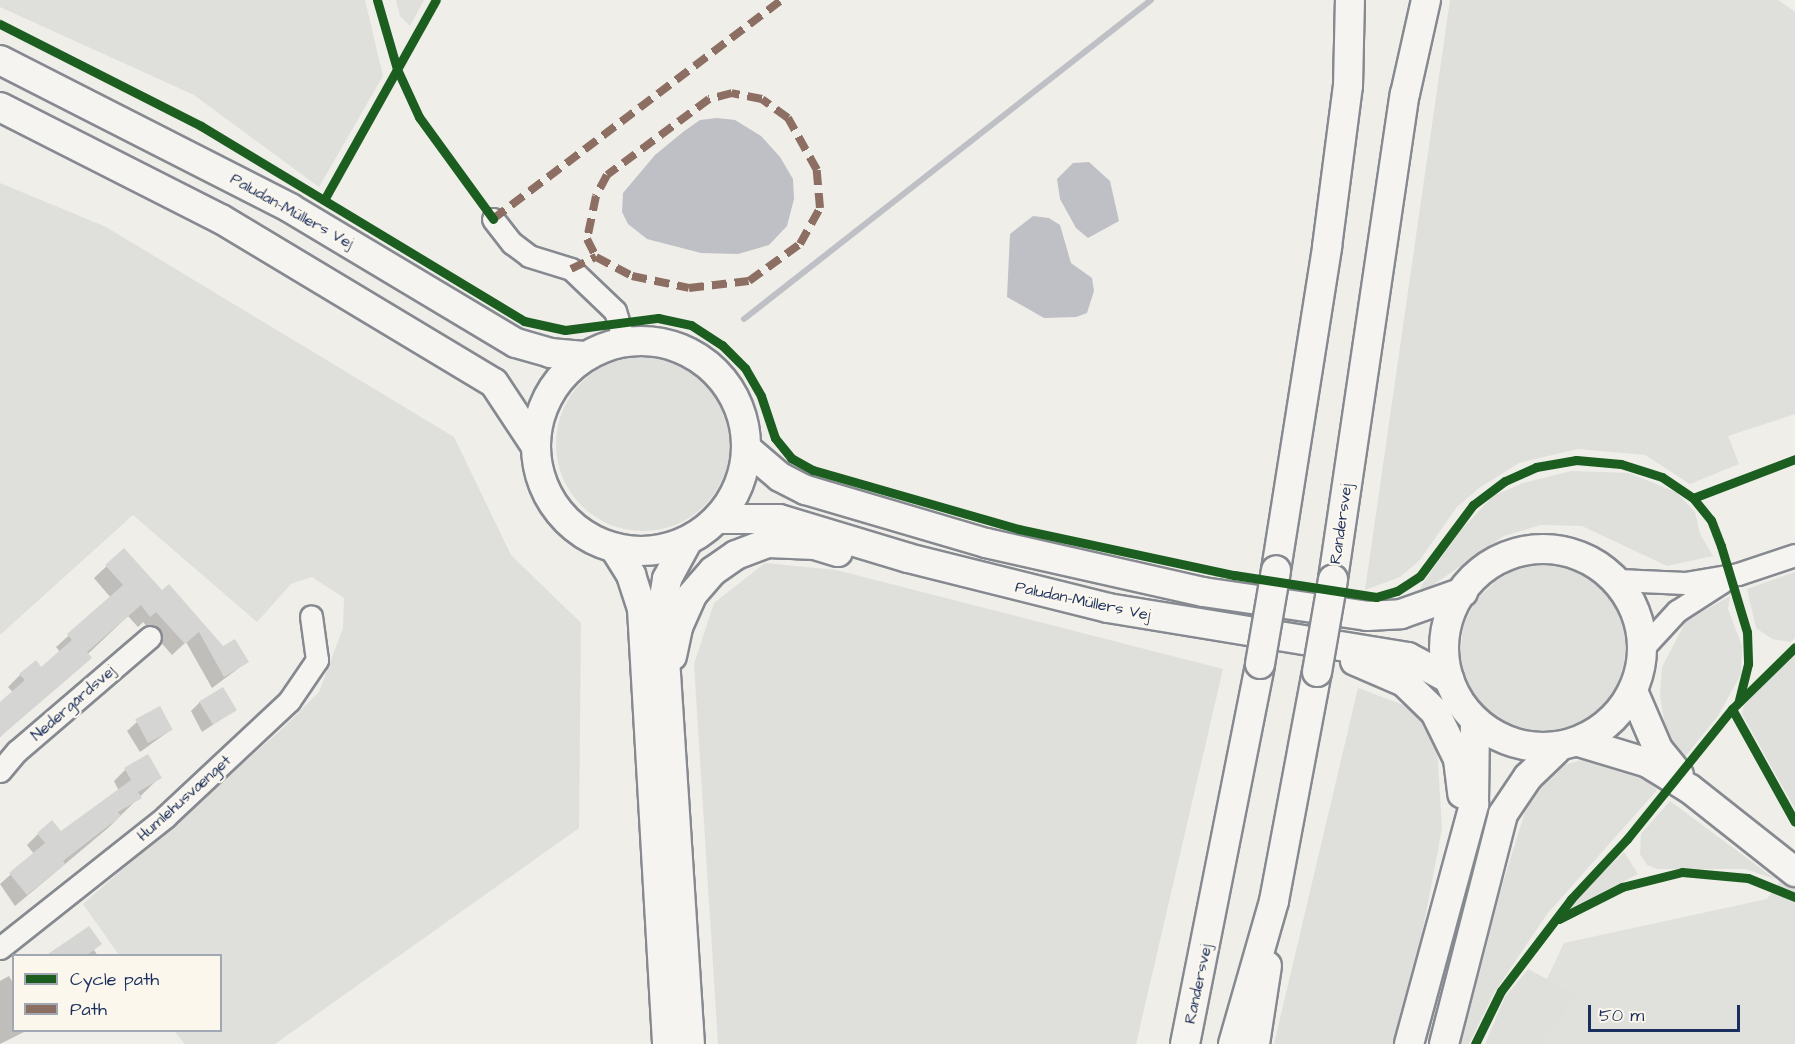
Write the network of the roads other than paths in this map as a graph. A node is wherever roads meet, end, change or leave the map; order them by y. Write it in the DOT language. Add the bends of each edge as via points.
graph roads {
  1 [pos="1350,0"];
  2 [pos="1367,0"];
  3 [pos="1407,0"];
  4 [pos="1426,0"];
  5 [pos="0,60"];
  6 [pos="1348,86"];
  7 [pos="1405,94"];
  8 [pos="0,107"];
  9 [pos="493,219"];
  10 [pos="624,341"];
  11 [pos="584,356"];
  12 [pos="535,445"];
  13 [pos="747,449"];
  14 [pos="717,519"];
  15 [pos="687,542"];
  16 [pos="615,549"];
  17 [pos="1795,555"];
  18 [pos="908,558"];
  19 [pos="1738,574"];
  20 [pos="1618,580"];
  21 [pos="1463,592"];
  22 [pos="311,616"];
  23 [pos="150,637"];
  24 [pos="1305,643"];
  25 [pos="1642,649"];
  26 [pos="667,680"];
  27 [pos="1449,680"];
  28 [pos="1634,691"];
  29 [pos="1475,722"];
  30 [pos="1567,746"];
  31 [pos="0,771"];
  32 [pos="1690,789"];
  33 [pos="1459,856"];
  34 [pos="1795,872"];
  35 [pos="1274,901"];
  36 [pos="0,948"];
  37 [pos="667,1044"];
  38 [pos="690,1044"];
  39 [pos="1185,1044"];
  40 [pos="1233,1044"];
  41 [pos="1255,1044"];
  42 [pos="1409,1044"];
  43 [pos="1444,1044"];
  1 -- 6 [label="main road, Randersvej"];
  2 -- 6 [label="main road"];
  3 -- 7 [label="main road"];
  4 -- 7 [label="main road, Randersvej"];
  5 -- 11 [label="main road, Paludan-Müllers Vej" via="291,208 516,343 550,353"];
  6 -- 39 [label="main road, Randersvej, bridge" via="1327,248 1276,570"];
  7 -- 35 [label="main road, Randersvej, bridge" via="1333,579"];
  8 -- 12 [label="main road" via="221,219 494,383"];
  9 -- 10 [label="street" via="512,243 529,256 571,269 615,311"];
  10 -- 11 [label="main road"];
  10 -- 13 [label="main road" via="655,340 711,366 731,390 743,418"];
  11 -- 12 [label="main road" via="560,377 543,404"];
  12 -- 16 [label="main road" via="546,494 564,519 587,538"];
  13 -- 14 [label="main road" via="734,497"];
  13 -- 21 [label="main road" via="780,477 806,490 986,543 1203,592 1367,616 1401,614"];
  14 -- 15 [label="main road"];
  14 -- 18 [label="main road, Paludan-Müllers Vej" via="779,519"];
  15 -- 16 [label="main road" via="656,550"];
  15 -- 26 [label="main road" via="667,579 663,601"];
  16 -- 37 [label="main road" via="631,575 642,609"];
  17 -- 19 [label="street"];
  18 -- 24 [label="main road, Paludan-Müllers Vej" via="1108,608"];
  18 -- 26 [label="main road" via="856,558 815,546 768,543 736,555 713,571 692,595 678,627"];
  19 -- 20 [label="street" via="1685,583"];
  19 -- 25 [label="street" via="1697,595"];
  20 -- 21 [label="main road" via="1589,558 1559,547 1530,547 1500,556 1480,571"];
  20 -- 25 [label="main road" via="1635,611"];
  21 -- 27 [label="main road" via="1444,644"];
  22 -- 36 [label="street, Humlehusvænget" via="316,660 289,701 165,817"];
  23 -- 31 [label="street, Nedergårdsvej"];
  24 -- 27 [label="main road, Paludan-Müllers Vej" via="1408,657"];
  24 -- 33 [label="main road" via="1386,672 1418,692 1435,712 1448,733 1461,779"];
  25 -- 28 [label="main road"];
  26 -- 38 [label="main road"];
  27 -- 29 [label="main road"];
  28 -- 30 [label="main road" via="1605,726"];
  28 -- 32 [label="main road" via="1658,749"];
  29 -- 30 [label="main road" via="1499,741 1527,750"];
  29 -- 33 [label="main road" via="1474,804"];
  30 -- 32 [label="main road" via="1648,763"];
  30 -- 43 [label="main road" via="1528,777 1503,814"];
  32 -- 34 [label="main road"];
  33 -- 42 [label="main road"];
  35 -- 40 [label="main road, Randersvej"];
  35 -- 41 [label="main road"];
}
